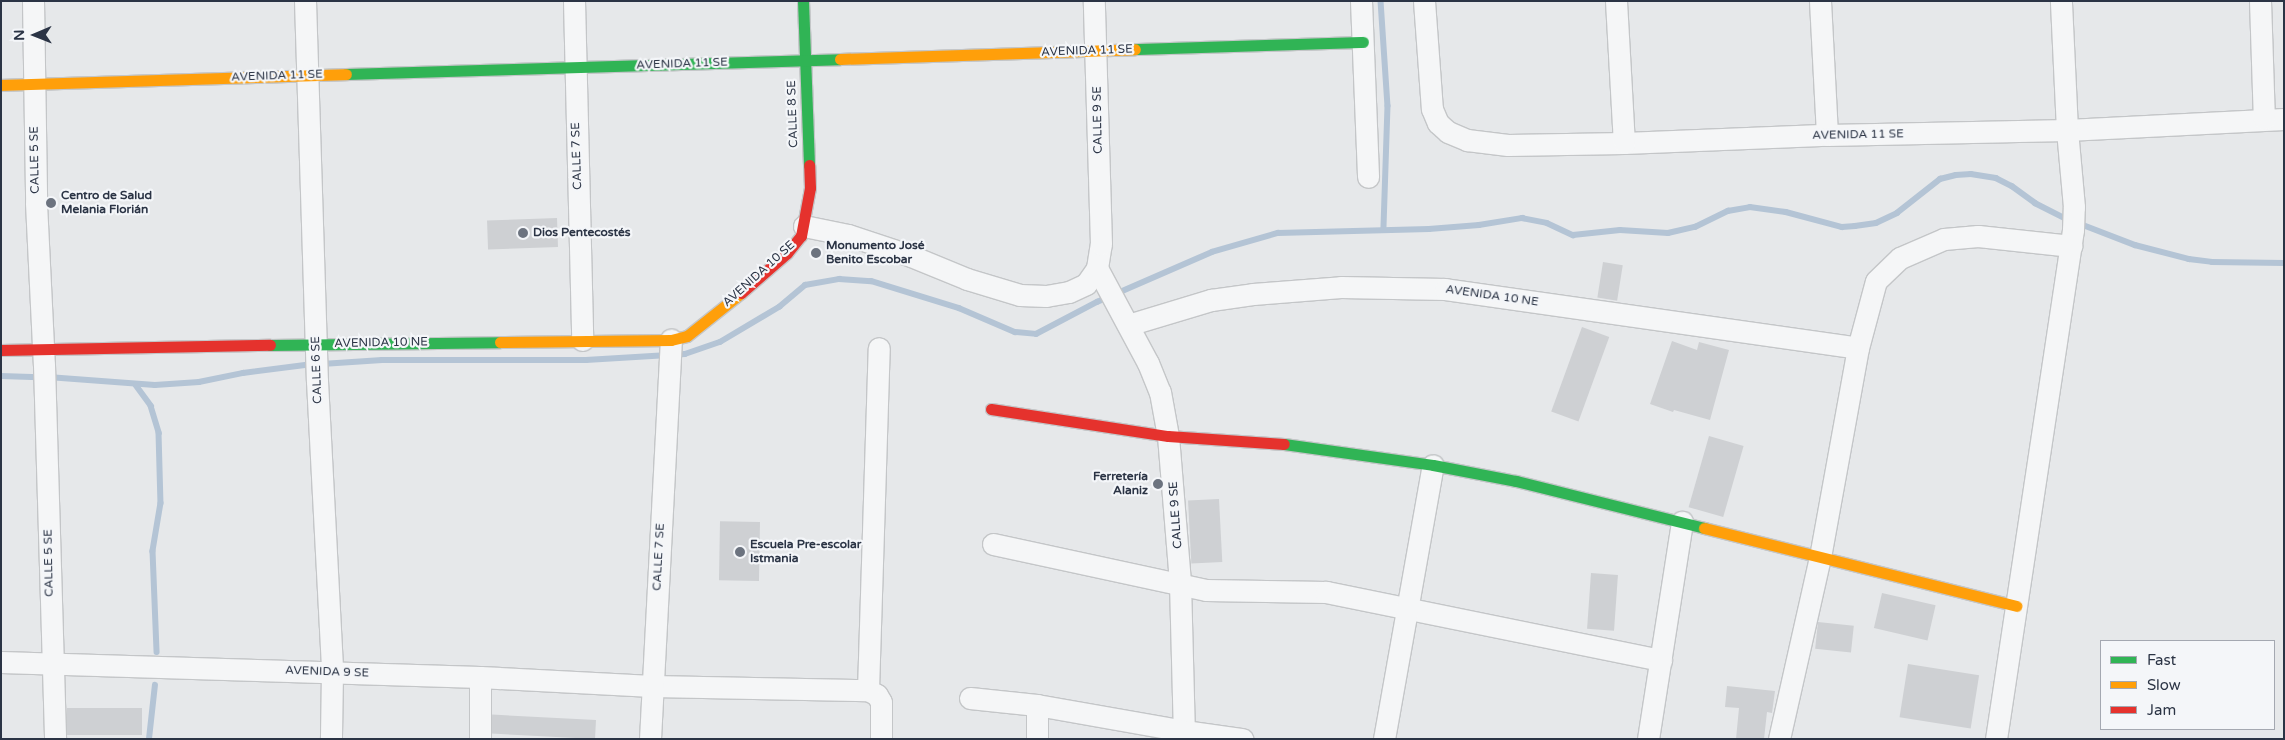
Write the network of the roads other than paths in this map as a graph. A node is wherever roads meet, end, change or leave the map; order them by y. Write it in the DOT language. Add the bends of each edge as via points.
graph roads {
  1 [pos="32,1"];
  2 [pos="305,1"];
  3 [pos="574,1"];
  4 [pos="803,1"];
  5 [pos="1094,1"];
  6 [pos="1362,1"];
  7 [pos="1424,1"];
  8 [pos="1616,1"];
  9 [pos="1820,1"];
  10 [pos="2061,1"];
  11 [pos="2260,1"];
  12 [pos="1363,42"];
  13 [pos="1096,50"];
  14 [pos="805,60"];
  15 [pos="574,67"];
  16 [pos="306,75"];
  17 [pos="34,84"];
  18 [pos="1,85"];
  19 [pos="2274,119"];
  20 [pos="2067,130"];
  21 [pos="1827,135"];
  22 [pos="1624,143"];
  23 [pos="1368,177"];
  24 [pos="804,226"];
  25 [pos="2072,238"];
  26 [pos="1101,275"];
  27 [pos="1128,325"];
  28 [pos="582,340"];
  29 [pos="671,346"];
  30 [pos="316,347"];
  31 [pos="879,348"];
  32 [pos="1858,348"];
  33 [pos="1,350"];
  34 [pos="44,357"];
  35 [pos="991,408"];
  36 [pos="1168,436"];
  37 [pos="1433,465"];
  38 [pos="1682,522"];
  39 [pos="993,544"];
  40 [pos="1820,557"];
  41 [pos="1180,584"];
  42 [pos="2016,606"];
  43 [pos="1408,608"];
  44 [pos="1660,660"];
  45 [pos="1,662"];
  46 [pos="52,663"];
  47 [pos="332,672"];
  48 [pos="480,677"];
  49 [pos="652,686"];
  50 [pos="868,690"];
  51 [pos="970,698"];
  52 [pos="1037,705"];
  53 [pos="1184,735"];
  54 [pos="55,739"];
  55 [pos="331,739"];
  56 [pos="480,739"];
  57 [pos="650,739"];
  58 [pos="881,739"];
  59 [pos="1037,739"];
  60 [pos="1242,739"];
  61 [pos="1384,739"];
  62 [pos="1648,739"];
  63 [pos="1779,739"];
  64 [pos="1996,739"];
  1 -- 17 [label="street, CALLE 5 SE"];
  2 -- 16 [label="street, CALLE 6 SE"];
  3 -- 15 [label="street, CALLE 7 SE"];
  4 -- 14 [label="street, CALLE 8 SE"];
  5 -- 13 [label="street, CALLE 9 SE"];
  6 -- 12 [label="street"];
  7 -- 22 [label="street, AVENIDA 11 SE" via="1432,110 1438,123 1448,132 1467,140 1508,145"];
  8 -- 22 [label="street"];
  9 -- 21 [label="street"];
  10 -- 20 [label="street"];
  11 -- 19 [label="street"];
  12 -- 13 [label="street, AVENIDA 11 SE"];
  12 -- 23 [label="street"];
  13 -- 14 [label="street, AVENIDA 11 SE"];
  13 -- 26 [label="street, CALLE 9 SE"];
  14 -- 15 [label="street, AVENIDA 11 SE"];
  14 -- 24 [label="street, CALLE 8 SE" via="810,188"];
  15 -- 16 [label="street, AVENIDA 11 SE"];
  15 -- 28 [label="street, CALLE 7 SE"];
  16 -- 17 [label="street, AVENIDA 11 SE"];
  16 -- 30 [label="street, CALLE 6 SE"];
  17 -- 18 [label="street, AVENIDA 11 SE"];
  17 -- 34 [label="street, CALLE 5 SE"];
  19 -- 20 [label="street, AVENIDA 11 SE"];
  20 -- 21 [label="street, AVENIDA 11 SE"];
  20 -- 25 [label="street" via="2074,207"];
  21 -- 22 [label="street, AVENIDA 11 SE"];
  24 -- 26 [label="street" via="848,235 1020,295 1046,296 1069,292"];
  24 -- 29 [label="street, AVENIDA 10 SE" via="801,236 787,253"];
  25 -- 32 [label="street" via="1944,239 1900,258 1876,281"];
  25 -- 42 [label="street"];
  26 -- 27 [label="street, CALLE 9 SE"];
  27 -- 32 [label="street, AVENIDA 10 NE" via="1211,300 1253,294 1341,287 1445,289"];
  27 -- 36 [label="street, CALLE 9 SE" via="1160,392"];
  28 -- 29 [label="street, AVENIDA 10 NE"];
  28 -- 30 [label="street, AVENIDA 10 NE"];
  29 -- 49 [label="street, CALLE 7 SE"];
  30 -- 34 [label="street, AVENIDA 10 NE"];
  30 -- 47 [label="street, CALLE 6 SE"];
  31 -- 50 [label="street"];
  32 -- 40 [label="street"];
  33 -- 34 [label="street, AVENIDA 10 NE"];
  34 -- 46 [label="street, CALLE 5 SE"];
  35 -- 36 [label="street"];
  36 -- 37 [label="street" via="1301,445"];
  36 -- 41 [label="street, CALLE 9 SE"];
  37 -- 38 [label="street" via="1516,481"];
  37 -- 43 [label="street"];
  38 -- 40 [label="street"];
  38 -- 44 [label="street"];
  39 -- 41 [label="street"];
  40 -- 42 [label="street"];
  40 -- 63 [label="street"];
  41 -- 43 [label="street" via="1206,590 1326,592"];
  41 -- 53 [label="street, CALLE 9 SE"];
  42 -- 64 [label="street"];
  43 -- 44 [label="street"];
  43 -- 61 [label="street"];
  44 -- 62 [label="street"];
  45 -- 46 [label="street, AVENIDA 9 SE"];
  46 -- 47 [label="street, AVENIDA 9 SE"];
  46 -- 54 [label="street, CALLE 5 SE"];
  47 -- 48 [label="street, AVENIDA 9 SE"];
  47 -- 55 [label="street, CALLE 6 SE"];
  48 -- 49 [label="street, AVENIDA 9 SE"];
  48 -- 56 [label="street"];
  49 -- 50 [label="street, AVENIDA 9 SE"];
  49 -- 57 [label="street, CALLE 7 SE"];
  50 -- 58 [label="street" via="881,702"];
  51 -- 52 [label="street"];
  52 -- 53 [label="street"];
  52 -- 59 [label="street"];
  53 -- 60 [label="street"];
}
